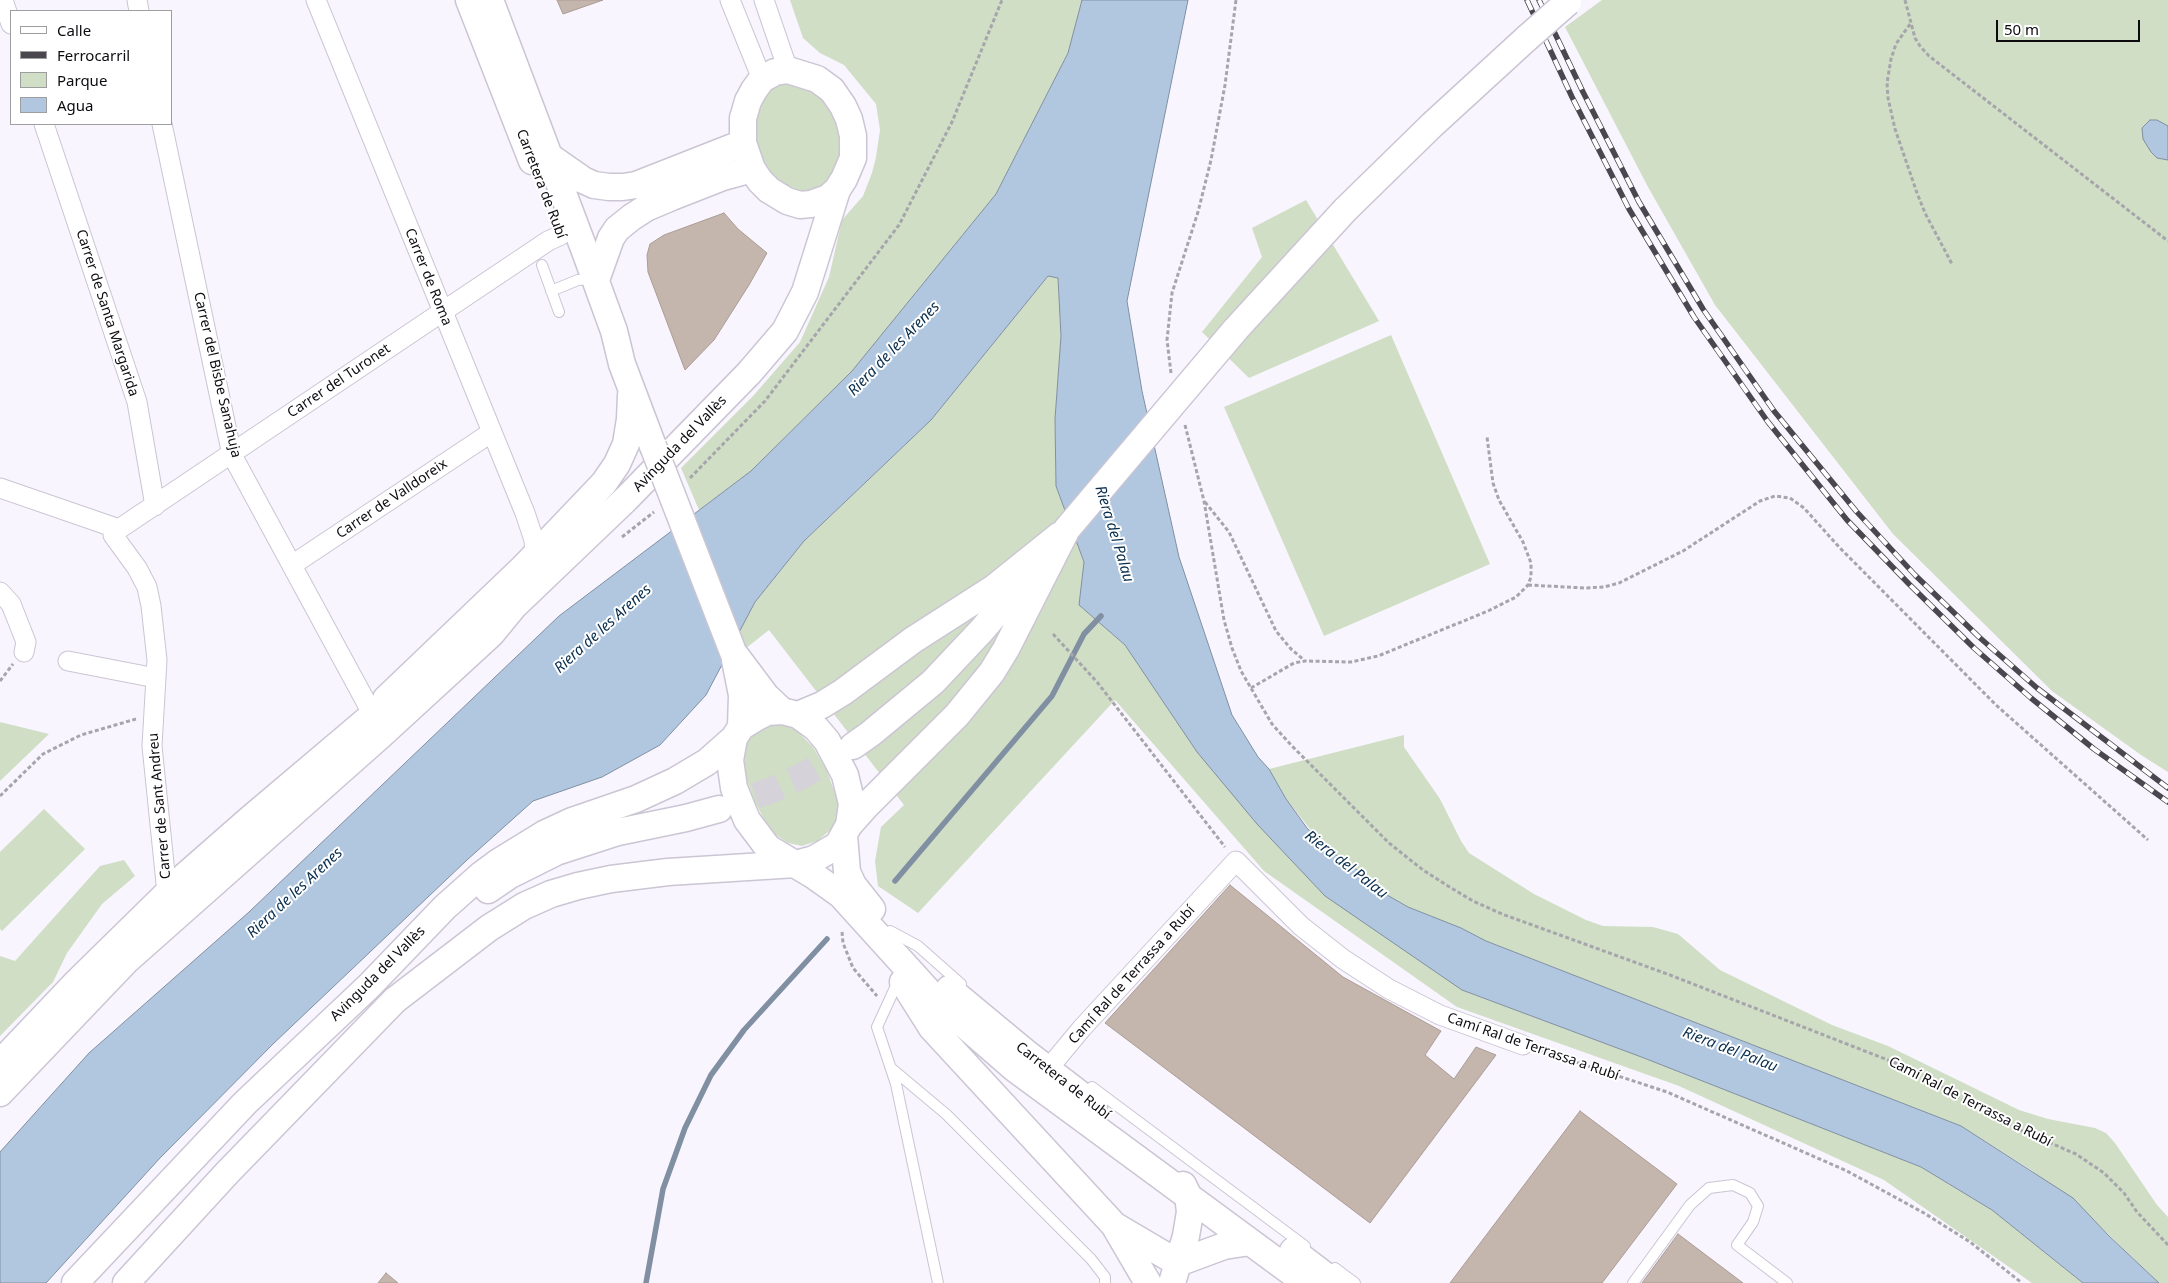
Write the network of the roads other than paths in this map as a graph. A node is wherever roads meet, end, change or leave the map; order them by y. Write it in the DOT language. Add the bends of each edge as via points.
graph roads {
  1 [pos="3,0"];
  2 [pos="316,0"];
  3 [pos="469,0"];
  4 [pos="490,0"];
  5 [pos="730,0"];
  6 [pos="764,0"];
  7 [pos="1569,1"];
  8 [pos="10,21"];
  9 [pos="788,70"];
  10 [pos="762,79"];
  11 [pos="44,125"];
  12 [pos="162,125"];
  13 [pos="743,143"];
  14 [pos="550,157"];
  15 [pos="752,169"];
  16 [pos="836,190"];
  17 [pos="786,201"];
  18 [pos="561,235"];
  19 [pos="815,259"];
  20 [pos="542,265"];
  21 [pos="592,285"];
  22 [pos="551,291"];
  23 [pos="442,312"];
  24 [pos="559,312"];
  25 [pos="631,390"];
  26 [pos="492,432"];
  27 [pos="232,455"];
  28 [pos="0,488"];
  29 [pos="155,506"];
  30 [pos="119,529"];
  31 [pos="1067,530"];
  32 [pos="535,556"];
  33 [pos="292,566"];
  34 [pos="0,592"];
  35 [pos="1009,600"];
  36 [pos="514,606"];
  37 [pos="24,652"];
  38 [pos="733,652"];
  39 [pos="68,661"];
  40 [pos="156,678"];
  41 [pos="790,713"];
  42 [pos="373,715"];
  43 [pos="738,733"];
  44 [pos="852,746"];
  45 [pos="719,809"];
  46 [pos="686,818"];
  47 [pos="847,830"];
  48 [pos="799,861"];
  49 [pos="167,893"];
  50 [pos="885,935"];
  51 [pos="151,939"];
  52 [pos="900,978"];
  53 [pos="369,986"];
  54 [pos="395,1000"];
  55 [pos="1006,1022"];
  56 [pos="1523,1045"];
  57 [pos="1054,1062"];
  58 [pos="0,1063"];
  59 [pos="890,1067"];
  60 [pos="1082,1080"];
  61 [pos="0,1092"];
  62 [pos="1108,1116"];
  63 [pos="1188,1195"];
  64 [pos="1114,1225"];
  65 [pos="1250,1242"];
  66 [pos="1311,1251"];
  67 [pos="1331,1272"];
  68 [pos="1175,1273"];
  69 [pos="75,1283"];
  70 [pos="126,1283"];
  71 [pos="938,1283"];
  72 [pos="1105,1283"];
  73 [pos="1148,1283"];
  74 [pos="1306,1283"];
  75 [pos="1355,1283"];
  76 [pos="1633,1283"];
  77 [pos="1787,1283"];
  1 -- 8 [label="street"];
  2 -- 23 [label="street, Carrer de Roma"];
  3 -- 18 [label="main road, Carretera de Rubí"];
  4 -- 14 [label="main road, Carretera de Rubí"];
  5 -- 10 [label="street"];
  6 -- 9 [label="street"];
  7 -- 31 [label="main road, bridge" via="1432,125 1345,210 1236,329"];
  9 -- 10 [label="main road"];
  9 -- 16 [label="main road" via="817,79 832,90 849,119 853,158"];
  10 -- 13 [label="main road" via="748,101 742,124"];
  11 -- 29 [label="street, Carrer de Santa Margarida" via="136,402"];
  12 -- 27 [label="street, Carrer del Bisbe Sanahuja"];
  13 -- 14 [label="main road" via="636,185 623,187 594,185"];
  13 -- 15 [label="main road"];
  14 -- 21 [label="main road, Carretera de Rubí"];
  15 -- 17 [label="main road" via="769,190"];
  15 -- 21 [label="main road" via="672,197 632,217 611,238"];
  16 -- 17 [label="main road" via="828,198 811,204"];
  16 -- 19 [label="main road, Avinguda del Vallès"];
  17 -- 19 [label="main road" via="807,229"];
  18 -- 21 [label="main road, Carretera de Rubí" via="573,247"];
  18 -- 23 [label="street, Carrer del Turonet"];
  19 -- 36 [label="main road, Avinguda del Vallès" via="805,292 788,324 749,374"];
  20 -- 22 [label="lane"];
  21 -- 22 [label="lane"];
  21 -- 25 [label="main road, Carretera de Rubí" via="592,316 622,364"];
  22 -- 24 [label="lane"];
  23 -- 26 [label="street, Carrer de Roma"];
  23 -- 27 [label="street, Carrer del Turonet"];
  25 -- 32 [label="main road, Avinguda del Vallès" via="626,444 618,464 604,484"];
  25 -- 38 [label="main road, Carretera de Rubí, bridge"];
  26 -- 32 [label="street, Carrer de Roma" via="525,512 534,540"];
  26 -- 33 [label="street, Carrer de Valldoreix"];
  27 -- 29 [label="street, Carrer del Turonet"];
  27 -- 33 [label="street, Carrer del Bisbe Sanahuja"];
  28 -- 30 [label="street"];
  29 -- 30 [label="street, Carrer del Turonet"];
  30 -- 40 [label="street, Carrer de Sant Andreu" via="113,535 147,587 156,651"];
  31 -- 35 [label="main road"];
  31 -- 35 [label="main road"];
  32 -- 42 [label="main road, Avinguda del Vallès" via="381,703"];
  33 -- 42 [label="street, Carrer del Bisbe Sanahuja"];
  34 -- 37 [label="street" via="10,604 26,642"];
  35 -- 41 [label="main road" via="899,650 822,705"];
  35 -- 44 [label="main road" via="933,682"];
  35 -- 47 [label="main road" via="1006,649 975,695"];
  36 -- 42 [label="main road, Avinguda del Vallès" via="390,707"];
  36 -- 51 [label="main road, Avinguda del Vallès" via="491,634 396,722"];
  38 -- 41 [label="main road" via="766,696"];
  38 -- 43 [label="main road" via="742,695"];
  39 -- 40 [label="street"];
  40 -- 49 [label="street, Carrer de Sant Andreu" via="152,746"];
  41 -- 43 [label="main road" via="767,712"];
  41 -- 47 [label="main road" via="816,728 827,741 845,775 852,804"];
  42 -- 49 [label="main road, Avinguda del Vallès"];
  43 -- 48 [label="main road" via="730,760 739,804 768,848"];
  43 -- 53 [label="main road, Avinguda del Vallès" via="707,762 675,781 572,821 500,861 445,907"];
  45 -- 46 [label="main road"];
  46 -- 53 [label="main road" via="618,832 556,852 510,875 470,902"];
  46 -- 54 [label="main road" via="564,864 484,908 439,948"];
  47 -- 48 [label="main road" via="838,844"];
  47 -- 50 [label="main road, Carretera de Rubí" via="847,872"];
  48 -- 50 [label="main road, Carretera de Rubí"];
  48 -- 54 [label="main road" via="640,875 551,894 489,928"];
  49 -- 51 [label="main road" via="165,913"];
  49 -- 58 [label="main road, Avinguda del Vallès"];
  50 -- 52 [label="main road"];
  50 -- 55 [label="lane" via="918,946"];
  50 -- 57 [label="main road, Carretera de Rubí" via="968,1006"];
  50 -- 63 [label="main road, Carretera de Rubí" via="938,1002 968,1030 1014,1068"];
  51 -- 61 [label="main road, Avinguda del Vallès"];
  52 -- 59 [label="lane" via="877,1027"];
  52 -- 64 [label="main road" via="932,1028"];
  53 -- 69 [label="main road, Avinguda del Vallès" via="244,1104"];
  54 -- 70 [label="main road"];
  56 -- 57 [label="street, Camí Ral de Terrassa a Rubí" via="1440,1015 1382,984 1301,926 1236,861"];
  57 -- 62 [label="main road, Carretera de Rubí"];
  59 -- 71 [label="lane"];
  59 -- 72 [label="lane" via="953,1121 1091,1259"];
  60 -- 66 [label="lane"];
  62 -- 63 [label="main road" via="1118,1130 1178,1179"];
  62 -- 67 [label="main road, Carretera de Rubí"];
  63 -- 65 [label="main road, Carretera de Rubí"];
  63 -- 68 [label="main road" via="1190,1212"];
  64 -- 68 [label="main road"];
  64 -- 73 [label="main road"];
  65 -- 68 [label="main road" via="1224,1246"];
  65 -- 74 [label="main road, Carretera de Rubí"];
  67 -- 75 [label="lane"];
  76 -- 77 [label="lane" via="1690,1205 1709,1188 1733,1185 1750,1193 1758,1206 1753,1222 1737,1245"];
}
